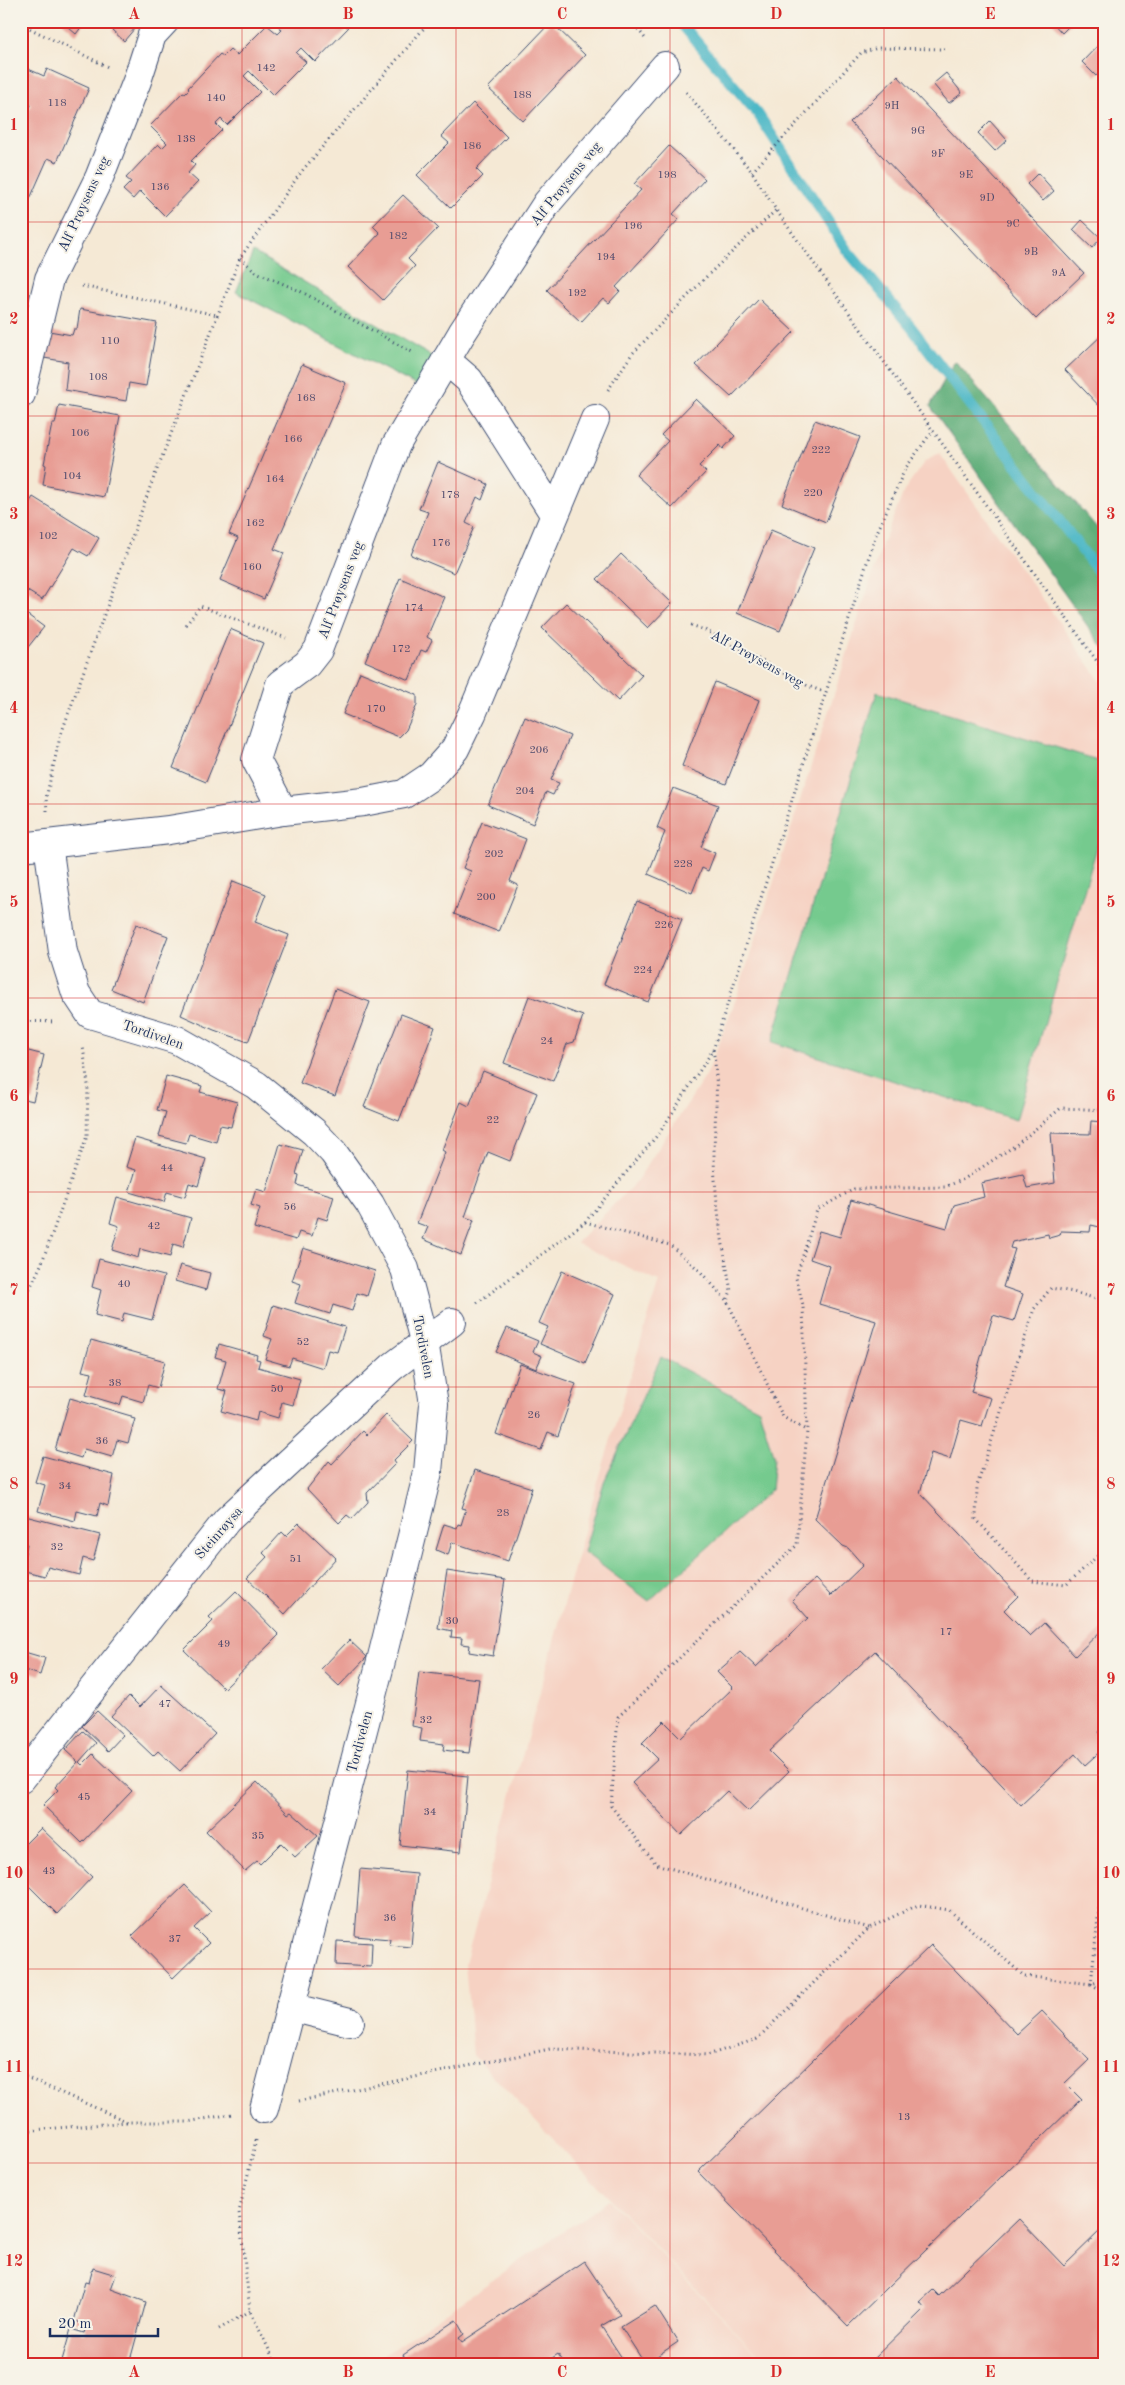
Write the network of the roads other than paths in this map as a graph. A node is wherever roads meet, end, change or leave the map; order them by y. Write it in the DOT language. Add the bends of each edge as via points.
graph roads {
  1 [pos="165,21"];
  2 [pos="665,66"];
  3 [pos="444,364"];
  4 [pos="21,394"];
  5 [pos="596,419"];
  6 [pos="554,514"];
  7 [pos="284,811"];
  8 [pos="48,844"];
  9 [pos="21,847"];
  10 [pos="452,1322"];
  11 [pos="424,1341"];
  12 [pos="21,1779"];
  13 [pos="290,2007"];
  14 [pos="350,2022"];
  15 [pos="264,2109"];
  1 -- 4 [label="street, Alf Prøysens veg" via="152,35 99,178 49,279"];
  2 -- 3 [label="street, Alf Prøysens veg" via="547,203"];
  3 -- 6 [label="street" via="469,380"];
  3 -- 7 [label="street, Alf Prøysens veg" via="396,445 318,650 307,664 280,684 256,760"];
  5 -- 6 [label="street"];
  6 -- 7 [label="street" via="516,611 455,749 431,776 404,794"];
  7 -- 8 [label="street" via="169,830"];
  8 -- 9 [label="street"];
  8 -- 11 [label="street, Tordivelen" via="63,952 76,993 90,1014 177,1040 256,1085 314,1132 333,1152 370,1204 405,1269"];
  10 -- 11 [label="street, Steinrøysa"];
  11 -- 12 [label="street, Steinrøysa" via="227,1520"];
  11 -- 13 [label="street, Tordivelen" via="434,1404 428,1472 382,1661"];
  13 -- 14 [label="street"];
  13 -- 15 [label="street, Tordivelen"];
}
